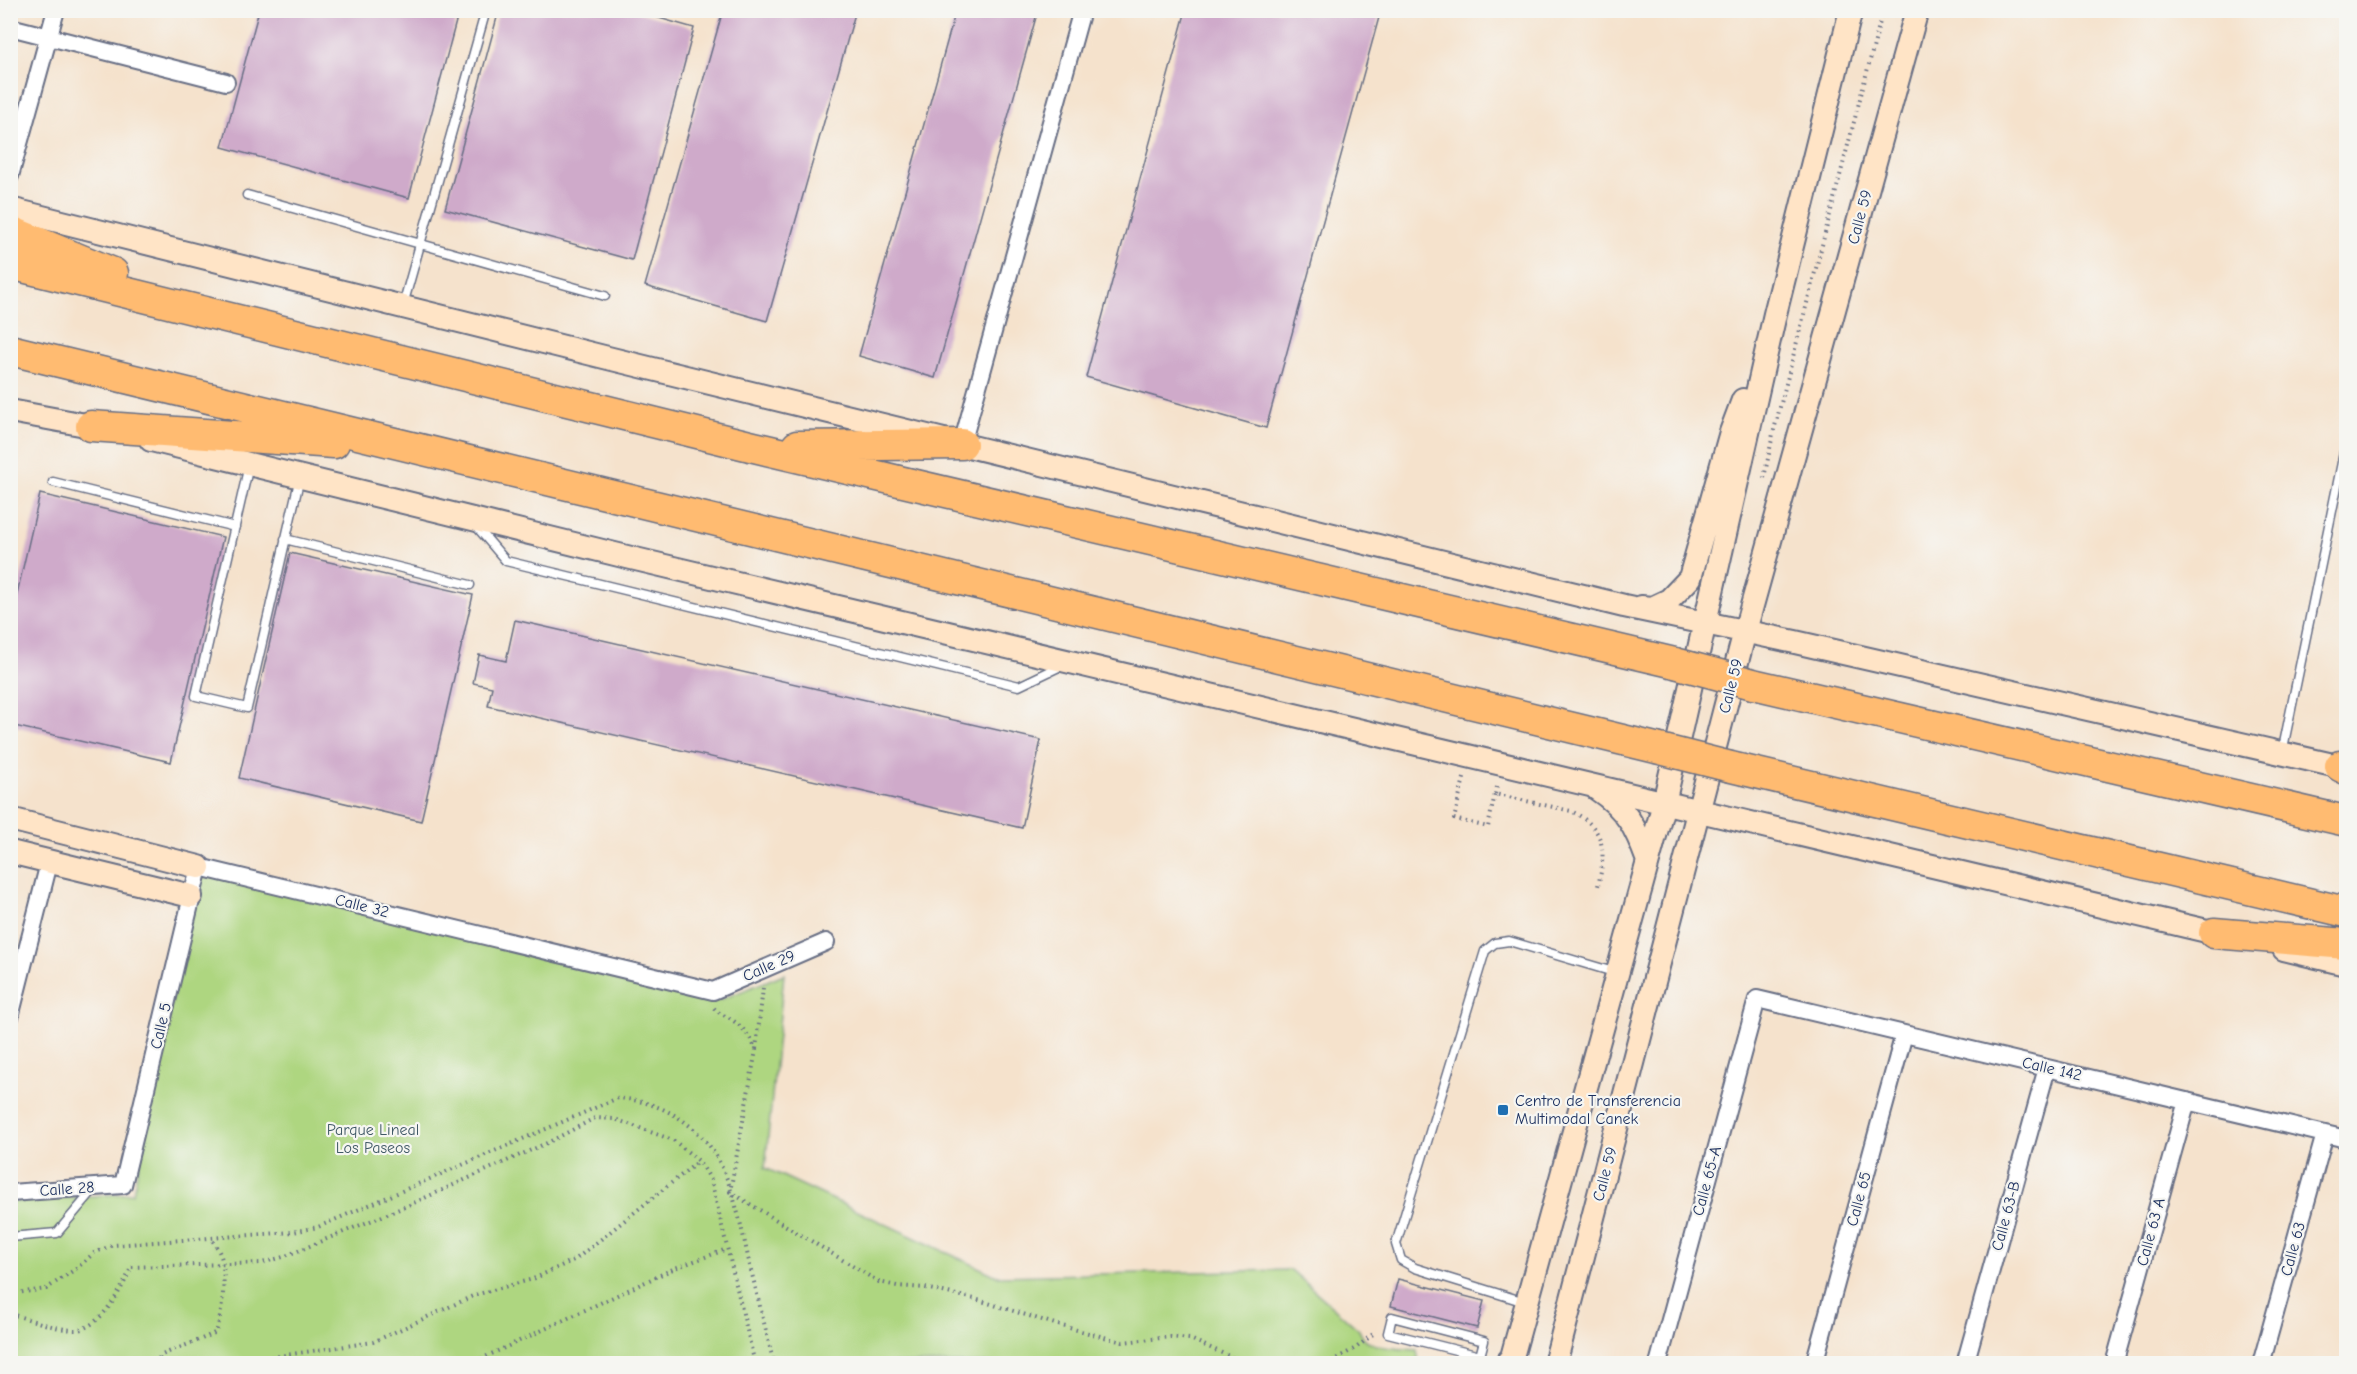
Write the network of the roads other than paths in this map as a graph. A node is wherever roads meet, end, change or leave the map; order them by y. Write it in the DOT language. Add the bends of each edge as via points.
graph roads {
  1 [pos="56,10"];
  2 [pos="486,10"];
  3 [pos="1082,10"];
  4 [pos="1851,10"];
  5 [pos="1917,10"];
  6 [pos="10,27"];
  7 [pos="49,37"];
  8 [pos="226,82"];
  9 [pos="10,176"];
  10 [pos="247,195"];
  11 [pos="10,209"];
  12 [pos="10,231"];
  13 [pos="421,243"];
  14 [pos="10,264"];
  15 [pos="605,296"];
  16 [pos="403,306"];
  17 [pos="199,309"];
  18 [pos="1775,314"];
  19 [pos="10,350"];
  20 [pos="13,416"];
  21 [pos="91,426"];
  22 [pos="2346,443"];
  23 [pos="962,444"];
  24 [pos="754,447"];
  25 [pos="430,451"];
  26 [pos="249,464"];
  27 [pos="300,477"];
  28 [pos="53,482"];
  29 [pos="470,519"];
  30 [pos="235,527"];
  31 [pos="285,539"];
  32 [pos="470,585"];
  33 [pos="1624,606"];
  34 [pos="1704,623"];
  35 [pos="1745,632"];
  36 [pos="2346,661"];
  37 [pos="1071,662"];
  38 [pos="2346,673"];
  39 [pos="2282,753"];
  40 [pos="2344,768"];
  41 [pos="1588,784"];
  42 [pos="1664,803"];
  43 [pos="1699,811"];
  44 [pos="10,819"];
  45 [pos="2346,821"];
  46 [pos="10,852"];
  47 [pos="1648,861"];
  48 [pos="49,863"];
  49 [pos="200,867"];
  50 [pos="191,896"];
  51 [pos="2346,912"];
  52 [pos="2214,933"];
  53 [pos="826,942"];
  54 [pos="2346,944"];
  55 [pos="2346,964"];
  56 [pos="1617,973"];
  57 [pos="709,990"];
  58 [pos="1757,999"];
  59 [pos="10,1017"];
  60 [pos="1904,1034"];
  61 [pos="2047,1068"];
  62 [pos="2187,1101"];
  63 [pos="2325,1134"];
  64 [pos="2346,1139"];
  65 [pos="123,1185"];
  66 [pos="95,1187"];
  67 [pos="10,1193"];
  68 [pos="10,1237"];
  69 [pos="1527,1302"];
  70 [pos="1462,1352"];
  71 [pos="1459,1364"];
  72 [pos="1506,1364"];
  73 [pos="1555,1364"];
  74 [pos="1658,1364"];
  75 [pos="1814,1364"];
  76 [pos="1965,1364"];
  77 [pos="2114,1364"];
  78 [pos="2261,1364"];
  1 -- 7 [label="street"];
  2 -- 13 [label="lane"];
  3 -- 23 [label="street"];
  4 -- 18 [label="main road"];
  5 -- 35 [label="main road, Calle 59"];
  6 -- 7 [label="street"];
  7 -- 8 [label="street"];
  7 -- 9 [label="street"];
  10 -- 13 [label="lane"];
  11 -- 16 [label="main road"];
  12 -- 17 [label="highway"];
  13 -- 15 [label="lane"];
  13 -- 16 [label="lane"];
  14 -- 17 [label="highway"];
  16 -- 23 [label="main road"];
  17 -- 24 [label="highway"];
  18 -- 33 [label="main road" via="1731,432 1690,578 1669,600 1652,608"];
  18 -- 34 [label="main road"];
  19 -- 25 [label="highway"];
  20 -- 21 [label="main road"];
  21 -- 25 [label="highway"];
  21 -- 26 [label="main road"];
  22 -- 39 [label="lane"];
  23 -- 24 [label="highway"];
  23 -- 33 [label="main road"];
  24 -- 45 [label="highway, bridge"];
  25 -- 51 [label="highway, bridge"];
  26 -- 27 [label="main road"];
  26 -- 30 [label="lane"];
  27 -- 29 [label="main road"];
  27 -- 31 [label="lane"];
  28 -- 30 [label="lane"];
  29 -- 37 [label="main road"];
  29 -- 37 [label="lane" via="506,561 1019,686"];
  30 -- 31 [label="lane" via="196,696 247,708"];
  31 -- 32 [label="lane"];
  33 -- 34 [label="main road"];
  34 -- 35 [label="main road"];
  34 -- 42 [label="main road"];
  35 -- 39 [label="main road"];
  35 -- 43 [label="main road, Calle 59"];
  36 -- 38 [label="lane"];
  37 -- 41 [label="main road"];
  39 -- 40 [label="main road"];
  41 -- 42 [label="main road"];
  41 -- 47 [label="main road" via="1624,812"];
  42 -- 43 [label="main road"];
  42 -- 47 [label="main road"];
  43 -- 52 [label="main road"];
  43 -- 73 [label="main road, Calle 59"];
  44 -- 49 [label="main road, Calle 32"];
  46 -- 48 [label="main road"];
  47 -- 56 [label="main road"];
  48 -- 50 [label="main road"];
  48 -- 59 [label="street"];
  49 -- 50 [label="street, Calle 5"];
  49 -- 57 [label="street, Calle 32"];
  50 -- 65 [label="street, Calle 5"];
  52 -- 54 [label="highway"];
  52 -- 55 [label="main road"];
  53 -- 57 [label="street, Calle 29"];
  56 -- 69 [label="main road"];
  56 -- 69 [label="lane" via="1509,941 1495,943 1485,951 1396,1244 1401,1260 1415,1268"];
  58 -- 60 [label="street, Calle 142"];
  58 -- 74 [label="street, Calle 65-A"];
  60 -- 61 [label="street, Calle 142"];
  60 -- 75 [label="street, Calle 65"];
  61 -- 62 [label="street, Calle 142"];
  61 -- 76 [label="street, Calle 63-B"];
  62 -- 63 [label="street, Calle 142"];
  62 -- 77 [label="street, Calle 63 A"];
  63 -- 64 [label="street, Calle 142"];
  63 -- 78 [label="street, Calle 63"];
  65 -- 66 [label="street, Calle 28"];
  66 -- 67 [label="street, Calle 28"];
  66 -- 68 [label="lane" via="57,1233"];
  69 -- 72 [label="main road" via="1512,1357"];
  70 -- 70 [label="lane" via="1480,1356 1484,1341 1392,1317 1388,1333"];
  70 -- 71 [label="lane"];
}
